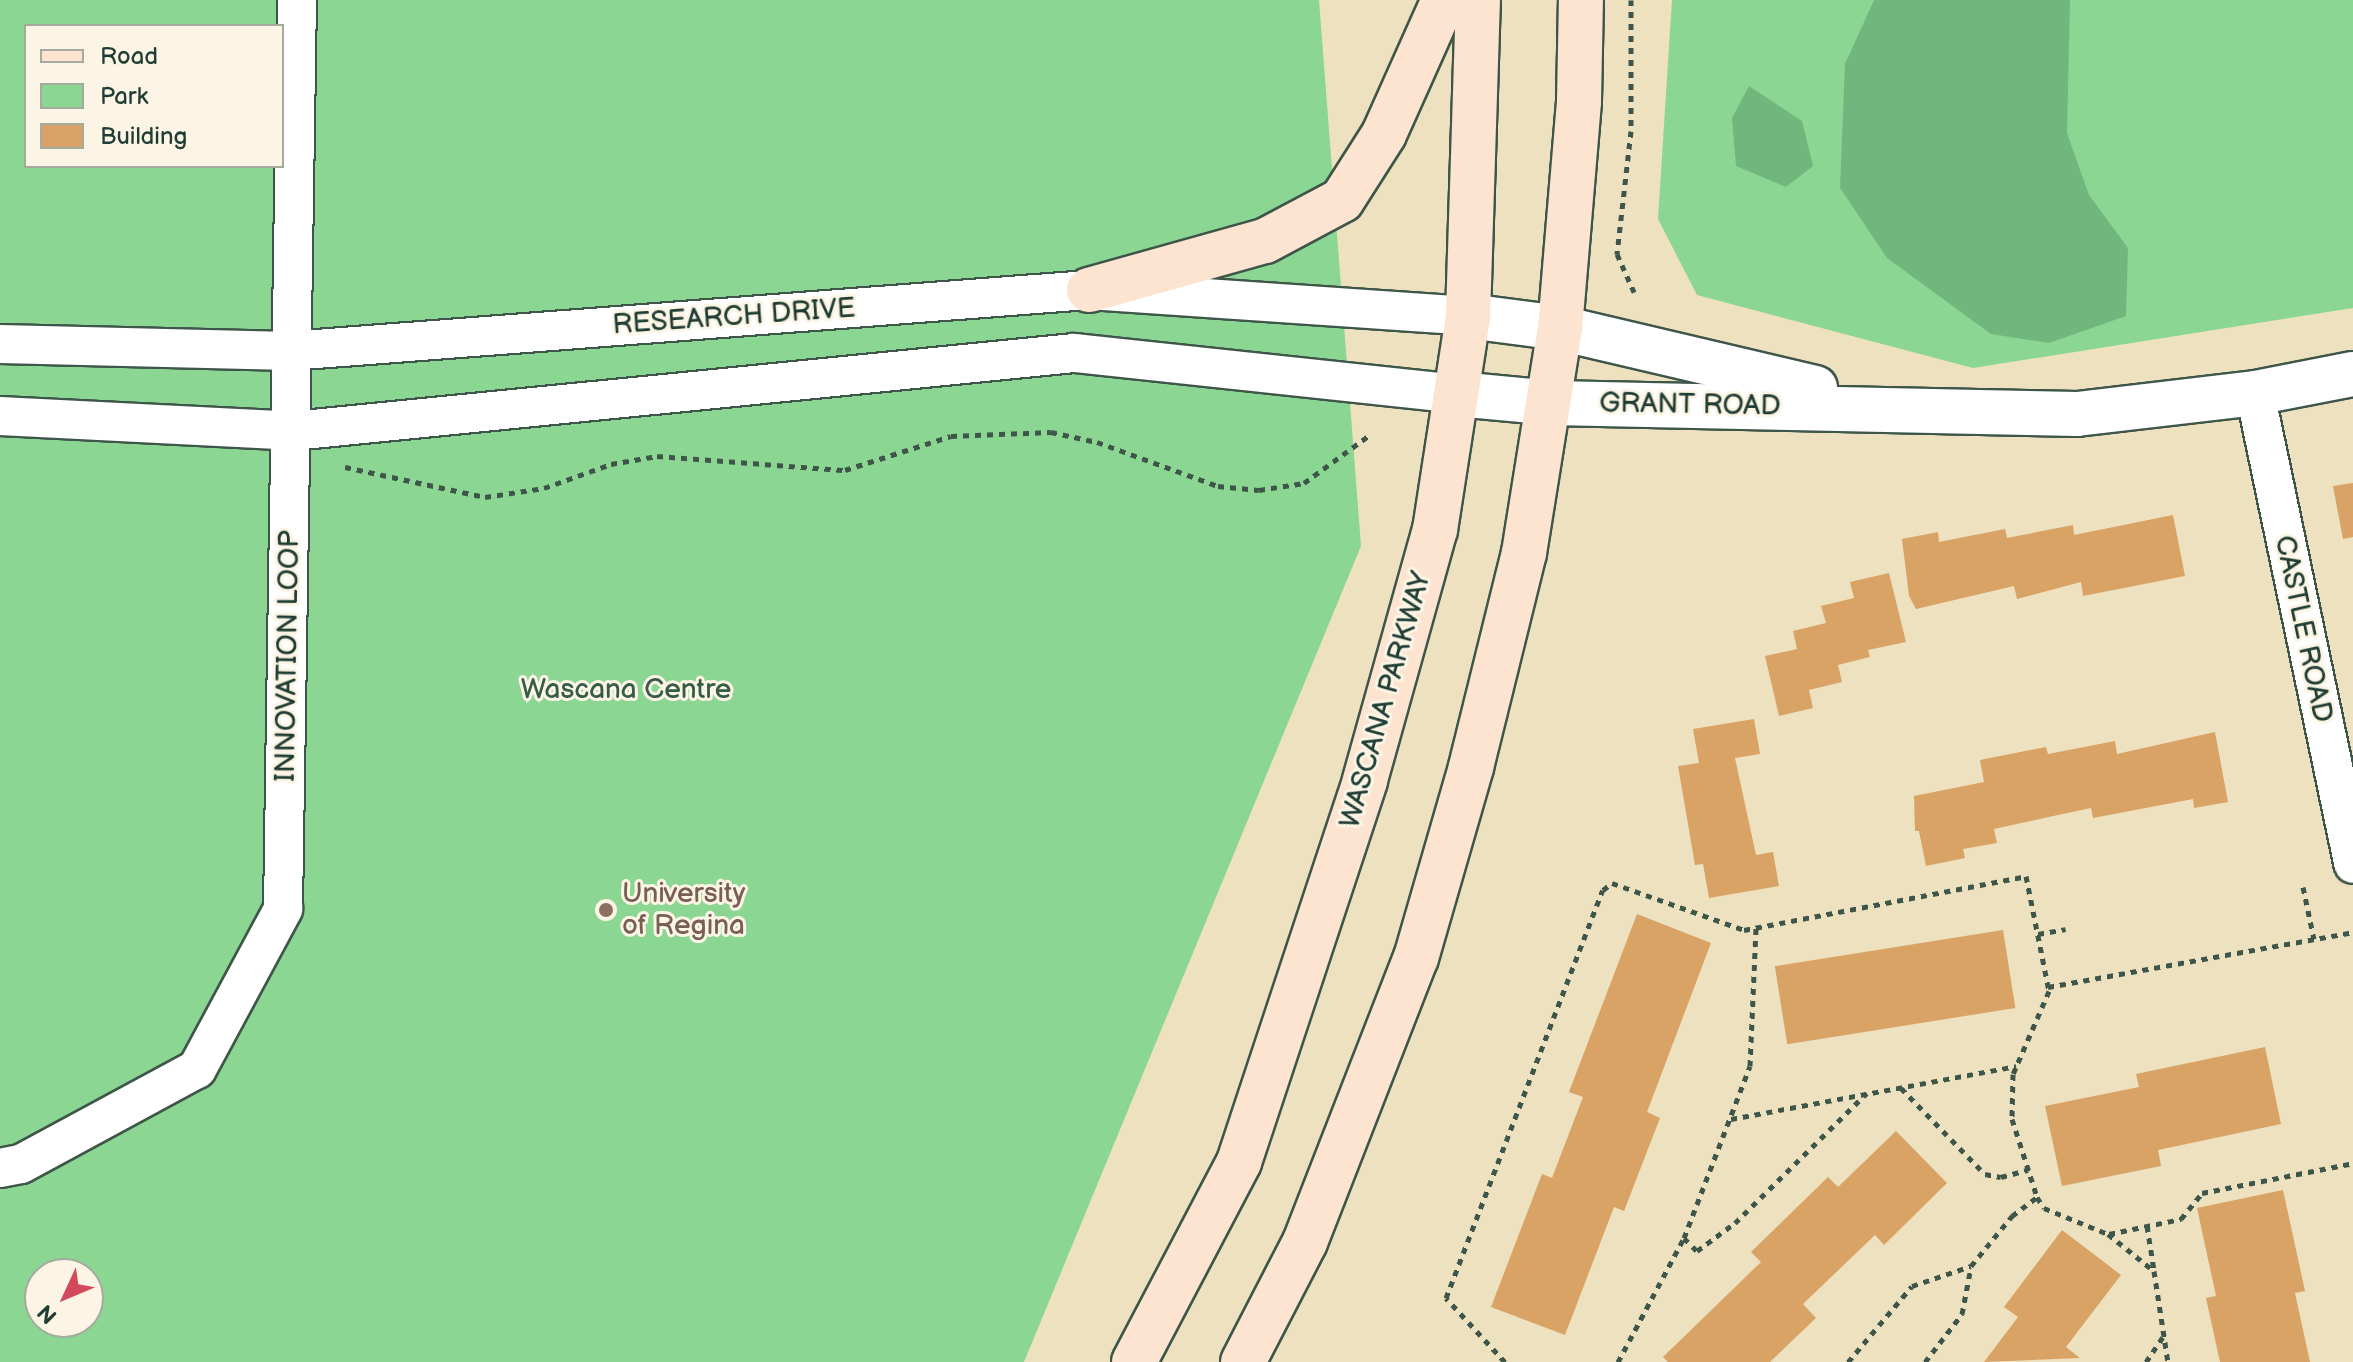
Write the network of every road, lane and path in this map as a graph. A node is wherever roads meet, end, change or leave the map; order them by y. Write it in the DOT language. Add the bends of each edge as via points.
graph roads {
  1 [pos="297,0"];
  2 [pos="1444,0"];
  3 [pos="1478,0"];
  4 [pos="1581,0"];
  5 [pos="1631,0"];
  6 [pos="1089,290"];
  7 [pos="1634,292"];
  8 [pos="1468,316"];
  9 [pos="1560,328"];
  10 [pos="0,344"];
  11 [pos="290,351"];
  12 [pos="2353,374"];
  13 [pos="2255,393"];
  14 [pos="1457,394"];
  15 [pos="1552,403"];
  16 [pos="1923,410"];
  17 [pos="0,416"];
  18 [pos="1371,434"];
  19 [pos="292,445"];
  20 [pos="2353,864"];
  21 [pos="2303,887"];
  22 [pos="1756,927"];
  23 [pos="2066,929"];
  24 [pos="2353,932"];
  25 [pos="2038,934"];
  26 [pos="2314,939"];
  27 [pos="2048,987"];
  28 [pos="2016,1066"];
  29 [pos="1900,1087"];
  30 [pos="1867,1093"];
  31 [pos="1730,1119"];
  32 [pos="2353,1163"];
  33 [pos="0,1168"];
  34 [pos="2028,1170"];
  35 [pos="2037,1197"];
  36 [pos="2147,1226"];
  37 [pos="2108,1234"];
  38 [pos="1684,1238"];
  39 [pos="1971,1266"];
  40 [pos="2154,1271"];
  41 [pos="2164,1336"];
  42 [pos="1622,1361"];
  43 [pos="1134,1362"];
  44 [pos="1243,1362"];
  45 [pos="1505,1362"];
  46 [pos="1848,1362"];
  47 [pos="1925,1362"];
  48 [pos="2146,1362"];
  49 [pos="2168,1362"];
  1 -- 11 [label="street, INNOVATION LOOP"];
  2 -- 6 [label="main road" via="1384,134 1342,200 1265,241"];
  3 -- 8 [label="main road, WASCANA PARKWAY"];
  4 -- 9 [label="main road"];
  5 -- 7 [label="path" via="1631,131 1617,254"];
  6 -- 8 [label="street, RESEARCH DRIVE"];
  6 -- 11 [label="street, RESEARCH DRIVE"];
  8 -- 9 [label="street, GRANT ROAD"];
  8 -- 14 [label="main road, WASCANA PARKWAY"];
  9 -- 15 [label="main road"];
  9 -- 16 [label="street, GRANT ROAD"];
  10 -- 11 [label="street, RESEARCH DRIVE"];
  11 -- 19 [label="street, INNOVATION LOOP"];
  12 -- 13 [label="street, GRANT ROAD"];
  13 -- 16 [label="street, GRANT ROAD" via="2077,414"];
  13 -- 20 [label="street, CASTLE ROAD"];
  14 -- 15 [label="street, GRANT ROAD"];
  14 -- 19 [label="street" via="1074,353"];
  14 -- 43 [label="main road, WASCANA PARKWAY" via="1435,530 1401,658 1239,1162"];
  15 -- 16 [label="street, GRANT ROAD"];
  15 -- 44 [label="main road" via="1524,553 1416,958 1305,1242"];
  17 -- 19 [label="street"];
  18 -- 19 [label="path" via="1304,483 1259,490 1218,486 1097,442 1051,432 951,436 845,470 657,456 611,464 544,488 485,497"];
  19 -- 33 [label="street, INNOVATION LOOP" via="283,909 197,1069 21,1164"];
  21 -- 26 [label="path"];
  22 -- 25 [label="path" via="2026,876"];
  22 -- 31 [label="path" via="1752,1053"];
  22 -- 45 [label="path" via="1740,929 1618,882 1603,890 1446,1298"];
  23 -- 25 [label="path"];
  24 -- 26 [label="path"];
  25 -- 27 [label="path"];
  26 -- 27 [label="path"];
  27 -- 28 [label="path"];
  28 -- 29 [label="path"];
  28 -- 34 [label="path" via="2012,1119"];
  29 -- 30 [label="path"];
  29 -- 34 [label="path" via="1985,1174 2001,1177"];
  30 -- 31 [label="path"];
  30 -- 38 [label="path" via="1735,1223 1697,1251"];
  31 -- 38 [label="path"];
  32 -- 36 [label="path" via="2202,1193 2181,1219"];
  34 -- 35 [label="path"];
  35 -- 37 [label="path" via="2044,1208"];
  35 -- 39 [label="path" via="2020,1207"];
  36 -- 37 [label="path"];
  36 -- 40 [label="path"];
  37 -- 40 [label="path"];
  38 -- 42 [label="path"];
  39 -- 46 [label="path" via="1912,1286"];
  39 -- 47 [label="path" via="1962,1314"];
  40 -- 41 [label="path"];
  41 -- 48 [label="path"];
  41 -- 49 [label="path"];
}
